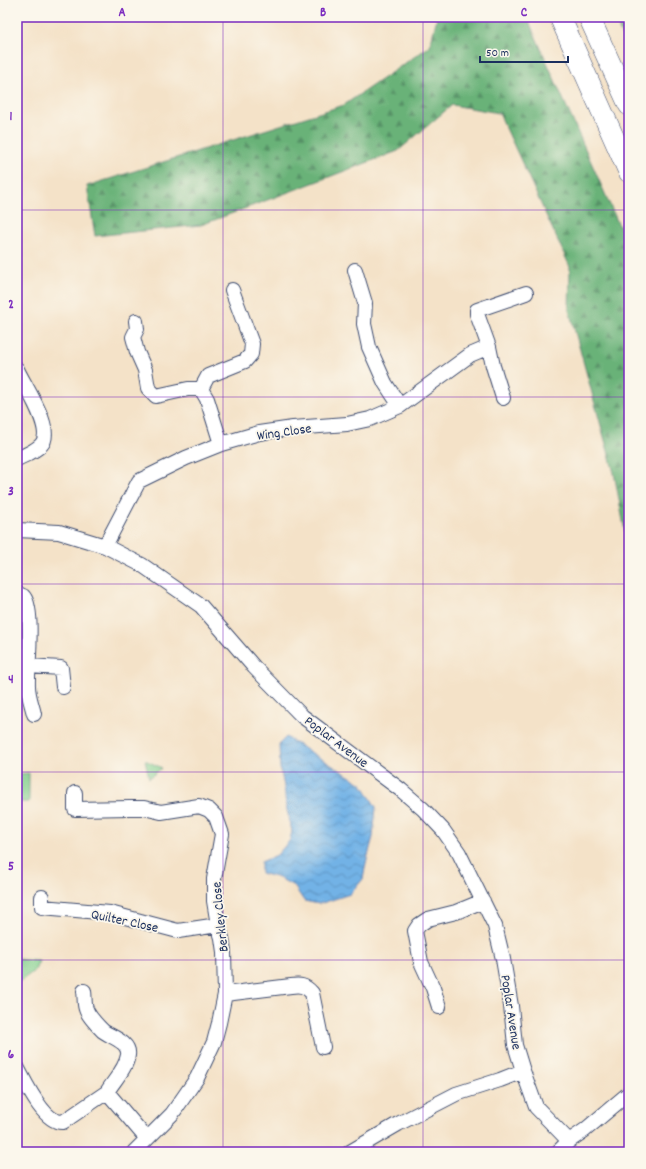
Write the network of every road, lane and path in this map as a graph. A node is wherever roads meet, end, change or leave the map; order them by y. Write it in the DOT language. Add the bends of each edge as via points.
graph roads {
  1 [pos="560,17"];
  2 [pos="589,17"];
  3 [pos="629,105"];
  4 [pos="629,172"];
  5 [pos="355,270"];
  6 [pos="232,290"];
  7 [pos="526,293"];
  8 [pos="136,321"];
  9 [pos="489,347"];
  10 [pos="17,369"];
  11 [pos="201,389"];
  12 [pos="503,398"];
  13 [pos="400,406"];
  14 [pos="221,444"];
  15 [pos="17,459"];
  16 [pos="17,530"];
  17 [pos="105,546"];
  18 [pos="17,594"];
  19 [pos="28,666"];
  20 [pos="63,687"];
  21 [pos="34,714"];
  22 [pos="75,793"];
  23 [pos="42,897"];
  24 [pos="483,901"];
  25 [pos="218,925"];
  26 [pos="84,991"];
  27 [pos="225,994"];
  28 [pos="439,1007"];
  29 [pos="324,1047"];
  30 [pos="17,1067"];
  31 [pos="523,1071"];
  32 [pos="107,1092"];
  33 [pos="629,1093"];
  34 [pos="147,1139"];
  35 [pos="569,1141"];
  36 [pos="134,1152"];
  37 [pos="350,1152"];
  38 [pos="558,1152"];
  1 -- 4 [label="highway"];
  2 -- 3 [label="highway"];
  5 -- 13 [label="street" via="364,304 364,324 370,347 385,382"];
  6 -- 11 [label="street" via="252,344 251,354 245,361 208,376"];
  7 -- 9 [label="street" via="477,310"];
  8 -- 11 [label="street" via="137,329 133,337 145,370 148,388 156,396 188,388"];
  9 -- 12 [label="street"];
  9 -- 13 [label="street, Wing Close" via="470,355"];
  10 -- 15 [label="street" via="36,404 45,439 34,450"];
  11 -- 14 [label="street" via="207,399"];
  13 -- 14 [label="street, Wing Close" via="370,419 347,424 259,433"];
  14 -- 17 [label="street, Wing Close" via="186,458 139,482"];
  16 -- 17 [label="street, Poplar Avenue" via="58,532"];
  17 -- 24 [label="street, Poplar Avenue" via="142,565 201,606 254,667 302,716 402,790 423,809 443,830 459,854"];
  18 -- 19 [label="street" via="23,596 28,611"];
  19 -- 20 [label="street" via="61,668"];
  19 -- 21 [label="street" via="28,688"];
  22 -- 25 [label="street, Berkley Close" via="75,809 144,808 161,812 198,806 209,810 216,817 222,834 214,879"];
  23 -- 25 [label="street, Quilter Close" via="42,907 110,913 178,931"];
  24 -- 28 [label="street" via="456,912 428,918 415,931 421,962"];
  24 -- 31 [label="street, Poplar Avenue" via="495,926 503,959 515,1045"];
  25 -- 27 [label="street, Berkley Close" via="224,952"];
  26 -- 32 [label="street" via="86,1010 92,1018 103,1030 128,1048 129,1054 125,1065"];
  27 -- 29 [label="street" via="296,985 308,988 312,993"];
  27 -- 34 [label="street, Berkley Close" via="214,1042 197,1078 172,1114"];
  30 -- 32 [label="street" via="41,1107 48,1116 58,1122 63,1122"];
  31 -- 35 [label="street, Poplar Avenue" via="536,1107"];
  31 -- 37 [label="street" via="456,1094"];
  32 -- 34 [label="street"];
  33 -- 35 [label="street"];
  34 -- 36 [label="street, Berkley Close"];
  35 -- 38 [label="street"];
}
